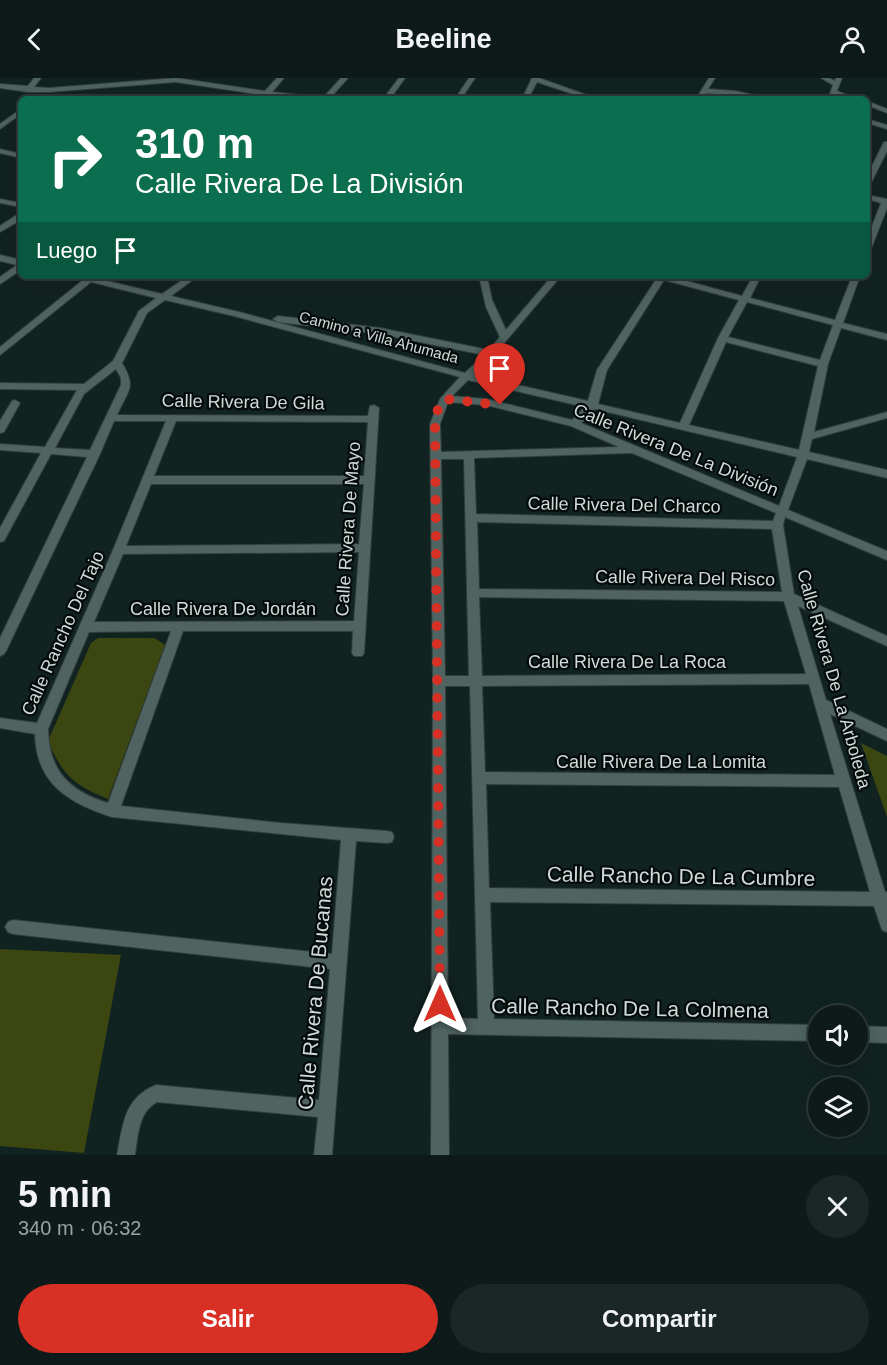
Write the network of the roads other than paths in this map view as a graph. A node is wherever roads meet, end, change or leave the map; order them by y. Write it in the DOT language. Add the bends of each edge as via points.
graph roads {
  1 [pos="38,78"];
  2 [pos="281,78"];
  3 [pos="345,78"];
  4 [pos="402,78"];
  5 [pos="472,78"];
  6 [pos="712,78"];
  7 [pos="824,78"];
  8 [pos="536,79"];
  9 [pos="838,81"];
  10 [pos="0,86"];
  11 [pos="28,90"];
  12 [pos="266,93"];
  13 [pos="44,96"];
  14 [pos="264,96"];
  15 [pos="292,96"];
  16 [pos="328,96"];
  17 [pos="388,96"];
  18 [pos="460,96"];
  19 [pos="527,96"];
  20 [pos="586,96"];
  21 [pos="701,96"];
  22 [pos="752,96"];
  23 [pos="833,96"];
  24 [pos="870,104"];
  25 [pos="887,111"];
  26 [pos="18,113"];
  27 [pos="870,122"];
  28 [pos="0,127"];
  29 [pos="887,127"];
  30 [pos="887,144"];
  31 [pos="0,152"];
  32 [pos="18,155"];
  33 [pos="870,177"];
  34 [pos="870,198"];
  35 [pos="0,201"];
  36 [pos="887,202"];
  37 [pos="18,204"];
  38 [pos="18,218"];
  39 [pos="0,230"];
  40 [pos="870,242"];
  41 [pos="0,258"];
  42 [pos="18,263"];
  43 [pos="18,266"];
  44 [pos="86,279"];
  45 [pos="483,279"];
  46 [pos="554,279"];
  47 [pos="659,279"];
  48 [pos="672,279"];
  49 [pos="754,279"];
  50 [pos="855,279"];
  51 [pos="89,280"];
  52 [pos="184,280"];
  53 [pos="0,281"];
  54 [pos="163,297"];
  55 [pos="744,299"];
  56 [pos="236,314"];
  57 [pos="837,323"];
  58 [pos="504,336"];
  59 [pos="887,336"];
  60 [pos="723,338"];
  61 [pos="0,352"];
  62 [pos="490,353"];
  63 [pos="117,363"];
  64 [pos="823,364"];
  65 [pos="466,376"];
  66 [pos="0,386"];
  67 [pos="86,387"];
  68 [pos="445,399"];
  69 [pos="15,403"];
  70 [pos="592,406"];
  71 [pos="374,414"];
  72 [pos="887,415"];
  73 [pos="173,417"];
  74 [pos="112,418"];
  75 [pos="3,419"];
  76 [pos="574,424"];
  77 [pos="683,427"];
  78 [pos="0,430"];
  79 [pos="807,438"];
  80 [pos="0,447"];
  81 [pos="48,450"];
  82 [pos="634,450"];
  83 [pos="804,453"];
  84 [pos="95,454"];
  85 [pos="469,455"];
  86 [pos="435,456"];
  87 [pos="887,474"];
  88 [pos="148,480"];
  89 [pos="368,480"];
  90 [pos="782,512"];
  91 [pos="471,518"];
  92 [pos="777,525"];
  93 [pos="0,538"];
  94 [pos="364,548"];
  95 [pos="119,550"];
  96 [pos="887,556"];
  97 [pos="473,593"];
  98 [pos="789,597"];
  99 [pos="179,626"];
  100 [pos="360,626"];
  101 [pos="86,627"];
  102 [pos="887,641"];
  103 [pos="0,651"];
  104 [pos="358,653"];
  105 [pos="815,679"];
  106 [pos="474,680"];
  107 [pos="439,681"];
  108 [pos="823,704"];
  109 [pos="0,723"];
  110 [pos="40,729"];
  111 [pos="887,735"];
  112 [pos="478,778"];
  113 [pos="844,781"];
  114 [pos="112,810"];
  115 [pos="349,835"];
  116 [pos="387,837"];
  117 [pos="483,895"];
  118 [pos="883,899"];
  119 [pos="887,925"];
  120 [pos="14,927"];
  121 [pos="337,962"];
  122 [pos="440,1026"];
  123 [pos="486,1026"];
  124 [pos="808,1033"];
  125 [pos="868,1034"];
  126 [pos="887,1035"];
  127 [pos="327,1109"];
  128 [pos="126,1155"];
  129 [pos="323,1155"];
  130 [pos="440,1155"];
  1 -- 11 [label="street"];
  2 -- 12 [label="street"];
  3 -- 16 [label="street"];
  4 -- 17 [label="street"];
  5 -- 18 [label="street"];
  6 -- 21 [label="street"];
  7 -- 9 [label="street"];
  8 -- 19 [label="street"];
  8 -- 20 [label="street"];
  9 -- 23 [label="street"];
  10 -- 11 [label="street"];
  11 -- 13 [label="street"];
  12 -- 13 [label="street" via="176,80"];
  12 -- 14 [label="street"];
  12 -- 15 [label="street"];
  21 -- 22 [label="street"];
  24 -- 25 [label="street"];
  26 -- 28 [label="street"];
  27 -- 29 [label="street"];
  30 -- 33 [label="street"];
  31 -- 32 [label="street"];
  34 -- 36 [label="street"];
  35 -- 37 [label="street"];
  36 -- 40 [label="street"];
  38 -- 39 [label="street"];
  41 -- 42 [label="street"];
  43 -- 53 [label="street"];
  44 -- 51 [label="street, Camino a Villa Ahumada"];
  45 -- 58 [label="street" via="484,290"];
  46 -- 58 [label="street"];
  47 -- 70 [label="street" via="599,377"];
  48 -- 55 [label="street"];
  49 -- 55 [label="street"];
  50 -- 57 [label="street"];
  51 -- 54 [label="street, Camino a Villa Ahumada"];
  51 -- 61 [label="street"];
  52 -- 54 [label="street"];
  54 -- 56 [label="street, Camino a Villa Ahumada"];
  54 -- 63 [label="street" via="138,317"];
  55 -- 57 [label="street"];
  55 -- 60 [label="street"];
  56 -- 62 [label="street" via="380,331"];
  56 -- 65 [label="street, Camino a Villa Ahumada"];
  57 -- 59 [label="street"];
  57 -- 64 [label="street"];
  58 -- 62 [label="street"];
  60 -- 64 [label="street"];
  60 -- 77 [label="street"];
  62 -- 65 [label="street"];
  63 -- 67 [label="street"];
  63 -- 74 [label="street" via="126,385"];
  64 -- 79 [label="street"];
  65 -- 68 [label="street"];
  65 -- 70 [label="street, Camino a Villa Ahumada"];
  66 -- 67 [label="street"];
  67 -- 81 [label="street"];
  68 -- 76 [label="street, Calle Rivera De La División" via="486,402"];
  68 -- 86 [label="street" via="436,416"];
  69 -- 75 [label="street"];
  70 -- 76 [label="street"];
  70 -- 77 [label="street, Camino a Villa Ahumada"];
  71 -- 73 [label="street, Calle Rivera De Gila"];
  71 -- 89 [label="street, Calle Rivera De Mayo"];
  72 -- 79 [label="street"];
  73 -- 74 [label="street, Calle Rivera De Gila"];
  73 -- 88 [label="street, Calle Rancho Del Tajo"];
  74 -- 84 [label="street"];
  75 -- 78 [label="street"];
  76 -- 82 [label="street, Calle Rivera De La División"];
  77 -- 83 [label="street, Camino a Villa Ahumada"];
  79 -- 83 [label="street"];
  80 -- 81 [label="street"];
  81 -- 84 [label="street"];
  81 -- 93 [label="street"];
  82 -- 85 [label="street"];
  82 -- 90 [label="street, Calle Rivera De La División"];
  83 -- 87 [label="street, Camino a Villa Ahumada"];
  83 -- 90 [label="street"];
  84 -- 103 [label="street"];
  85 -- 86 [label="street"];
  85 -- 91 [label="street"];
  86 -- 107 [label="street"];
  88 -- 89 [label="street"];
  88 -- 95 [label="street, Calle Rancho Del Tajo"];
  89 -- 94 [label="street, Calle Rivera De Mayo"];
  90 -- 92 [label="street"];
  90 -- 96 [label="street, Calle Rivera De La División"];
  91 -- 92 [label="street, Calle Rivera Del Charco"];
  91 -- 97 [label="street"];
  92 -- 98 [label="street, Calle Rivera De La Arboleda"];
  94 -- 95 [label="street"];
  94 -- 100 [label="street, Calle Rivera De Mayo"];
  95 -- 101 [label="street, Calle Rancho Del Tajo"];
  97 -- 98 [label="street, Calle Rivera Del Risco"];
  97 -- 106 [label="street"];
  98 -- 102 [label="street, Calle Rivera Del Risco"];
  98 -- 105 [label="street, Calle Rivera De La Arboleda"];
  99 -- 100 [label="street, Calle Rivera De Jordán"];
  99 -- 101 [label="street, Calle Rivera De Jordán"];
  99 -- 114 [label="street"];
  100 -- 104 [label="street, Calle Rivera De Mayo"];
  101 -- 110 [label="street, Calle Rancho Del Tajo"];
  105 -- 106 [label="street, Calle Rivera De La Roca"];
  105 -- 108 [label="street, Calle Rivera De La Arboleda"];
  106 -- 107 [label="street, Calle Rivera De La Roca"];
  106 -- 112 [label="street"];
  107 -- 122 [label="street"];
  108 -- 111 [label="street"];
  108 -- 113 [label="street, Calle Rivera De La Arboleda"];
  109 -- 110 [label="street"];
  110 -- 114 [label="street, Calle Rancho Del Tajo" via="40,747 52,776 90,805"];
  112 -- 113 [label="street, Calle Rivera De La Lomita"];
  112 -- 117 [label="street"];
  113 -- 118 [label="street, Calle Rivera De La Arboleda"];
  114 -- 115 [label="street, Calle Rancho Del Tajo"];
  115 -- 116 [label="street, Calle Rancho Del Tajo"];
  115 -- 121 [label="street, Calle Rivera De Bucanas"];
  117 -- 118 [label="street, Calle Rancho De La Cumbre"];
  117 -- 123 [label="street"];
  118 -- 119 [label="street, Calle Rivera De La Arboleda"];
  120 -- 121 [label="street"];
  121 -- 127 [label="street, Calle Rivera De Bucanas"];
  122 -- 123 [label="street, Calle Rancho De La Colmena"];
  122 -- 130 [label="street"];
  123 -- 124 [label="street, Calle Rancho De La Colmena"];
  125 -- 126 [label="street"];
  127 -- 128 [label="street" via="156,1093 136,1108"];
  127 -- 129 [label="street, Calle Rivera De Bucanas"];
}
